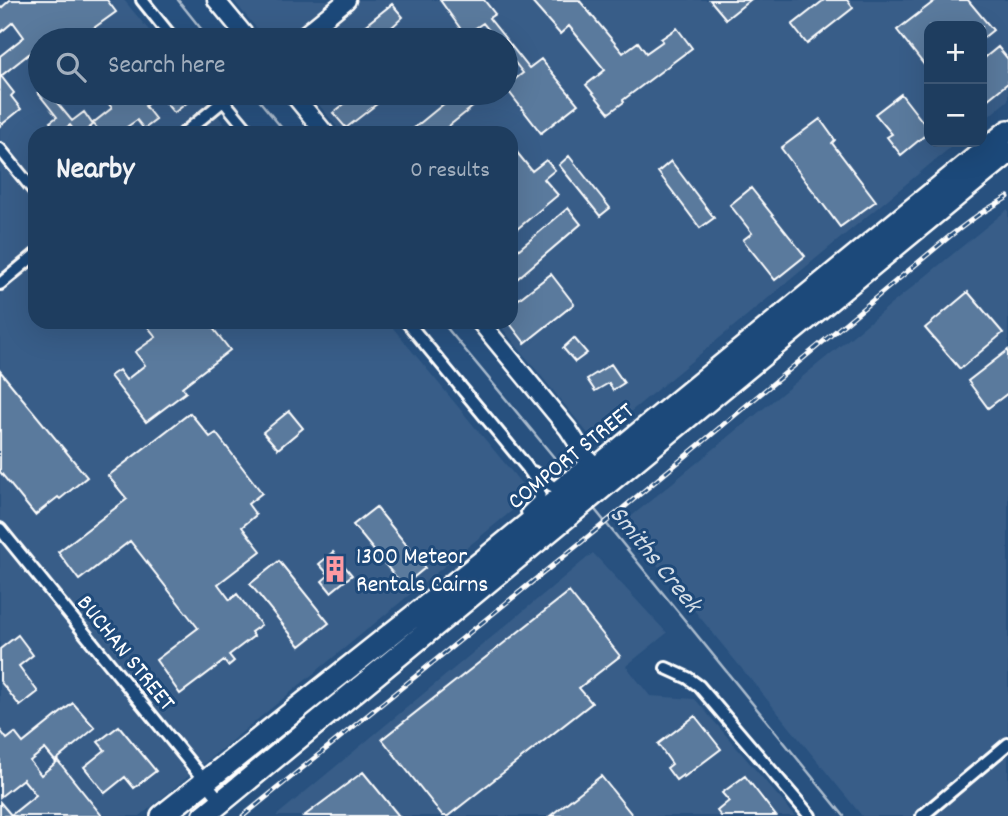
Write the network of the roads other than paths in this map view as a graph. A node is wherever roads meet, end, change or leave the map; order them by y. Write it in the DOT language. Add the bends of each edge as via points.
graph roads {
  1 [pos="142,0"];
  2 [pos="216,0"];
  3 [pos="347,0"];
  4 [pos="164,28"];
  5 [pos="239,28"];
  6 [pos="313,28"];
  7 [pos="212,105"];
  8 [pos="227,105"];
  9 [pos="302,105"];
  10 [pos="191,126"];
  11 [pos="244,126"];
  12 [pos="319,126"];
  13 [pos="1008,131"];
  14 [pos="0,149"];
  15 [pos="1008,153"];
  16 [pos="28,183"];
  17 [pos="28,261"];
  18 [pos="0,284"];
  19 [pos="413,329"];
  20 [pos="486,329"];
  21 [pos="568,429"];
  22 [pos="617,451"];
  23 [pos="526,466"];
  24 [pos="577,484"];
  25 [pos="0,529"];
  26 [pos="484,560"];
  27 [pos="666,668"];
  28 [pos="1008,744"];
  29 [pos="205,781"];
  30 [pos="221,801"];
  31 [pos="162,816"];
  32 [pos="204,816"];
  33 [pos="810,816"];
  34 [pos="922,816"];
  1 -- 4 [label="street"];
  2 -- 5 [label="street"];
  3 -- 6 [label="street"];
  7 -- 10 [label="street"];
  8 -- 11 [label="street"];
  9 -- 12 [label="street"];
  13 -- 22 [label="highway, COMPORT STREET"];
  14 -- 16 [label="street"];
  15 -- 24 [label="highway, COMPORT STREET" via="691,414"];
  17 -- 18 [label="street"];
  19 -- 23 [label="street"];
  20 -- 21 [label="street"];
  21 -- 22 [label="street" via="597,451"];
  21 -- 24 [label="street"];
  22 -- 24 [label="highway, COMPORT STREET"];
  23 -- 24 [label="street" via="552,486"];
  23 -- 26 [label="street" via="539,486 539,500 497,537"];
  24 -- 26 [label="highway, COMPORT STREET"];
  24 -- 30 [label="highway, COMPORT STREET"];
  25 -- 29 [label="street, BUCHAN STREET"];
  26 -- 29 [label="highway, COMPORT STREET"];
  27 -- 33 [label="street" via="699,686"];
  28 -- 34 [label="street"];
  29 -- 30 [label="street, BUCHAN STREET"];
  29 -- 31 [label="highway, COMPORT STREET"];
  30 -- 32 [label="highway, COMPORT STREET"];
}
